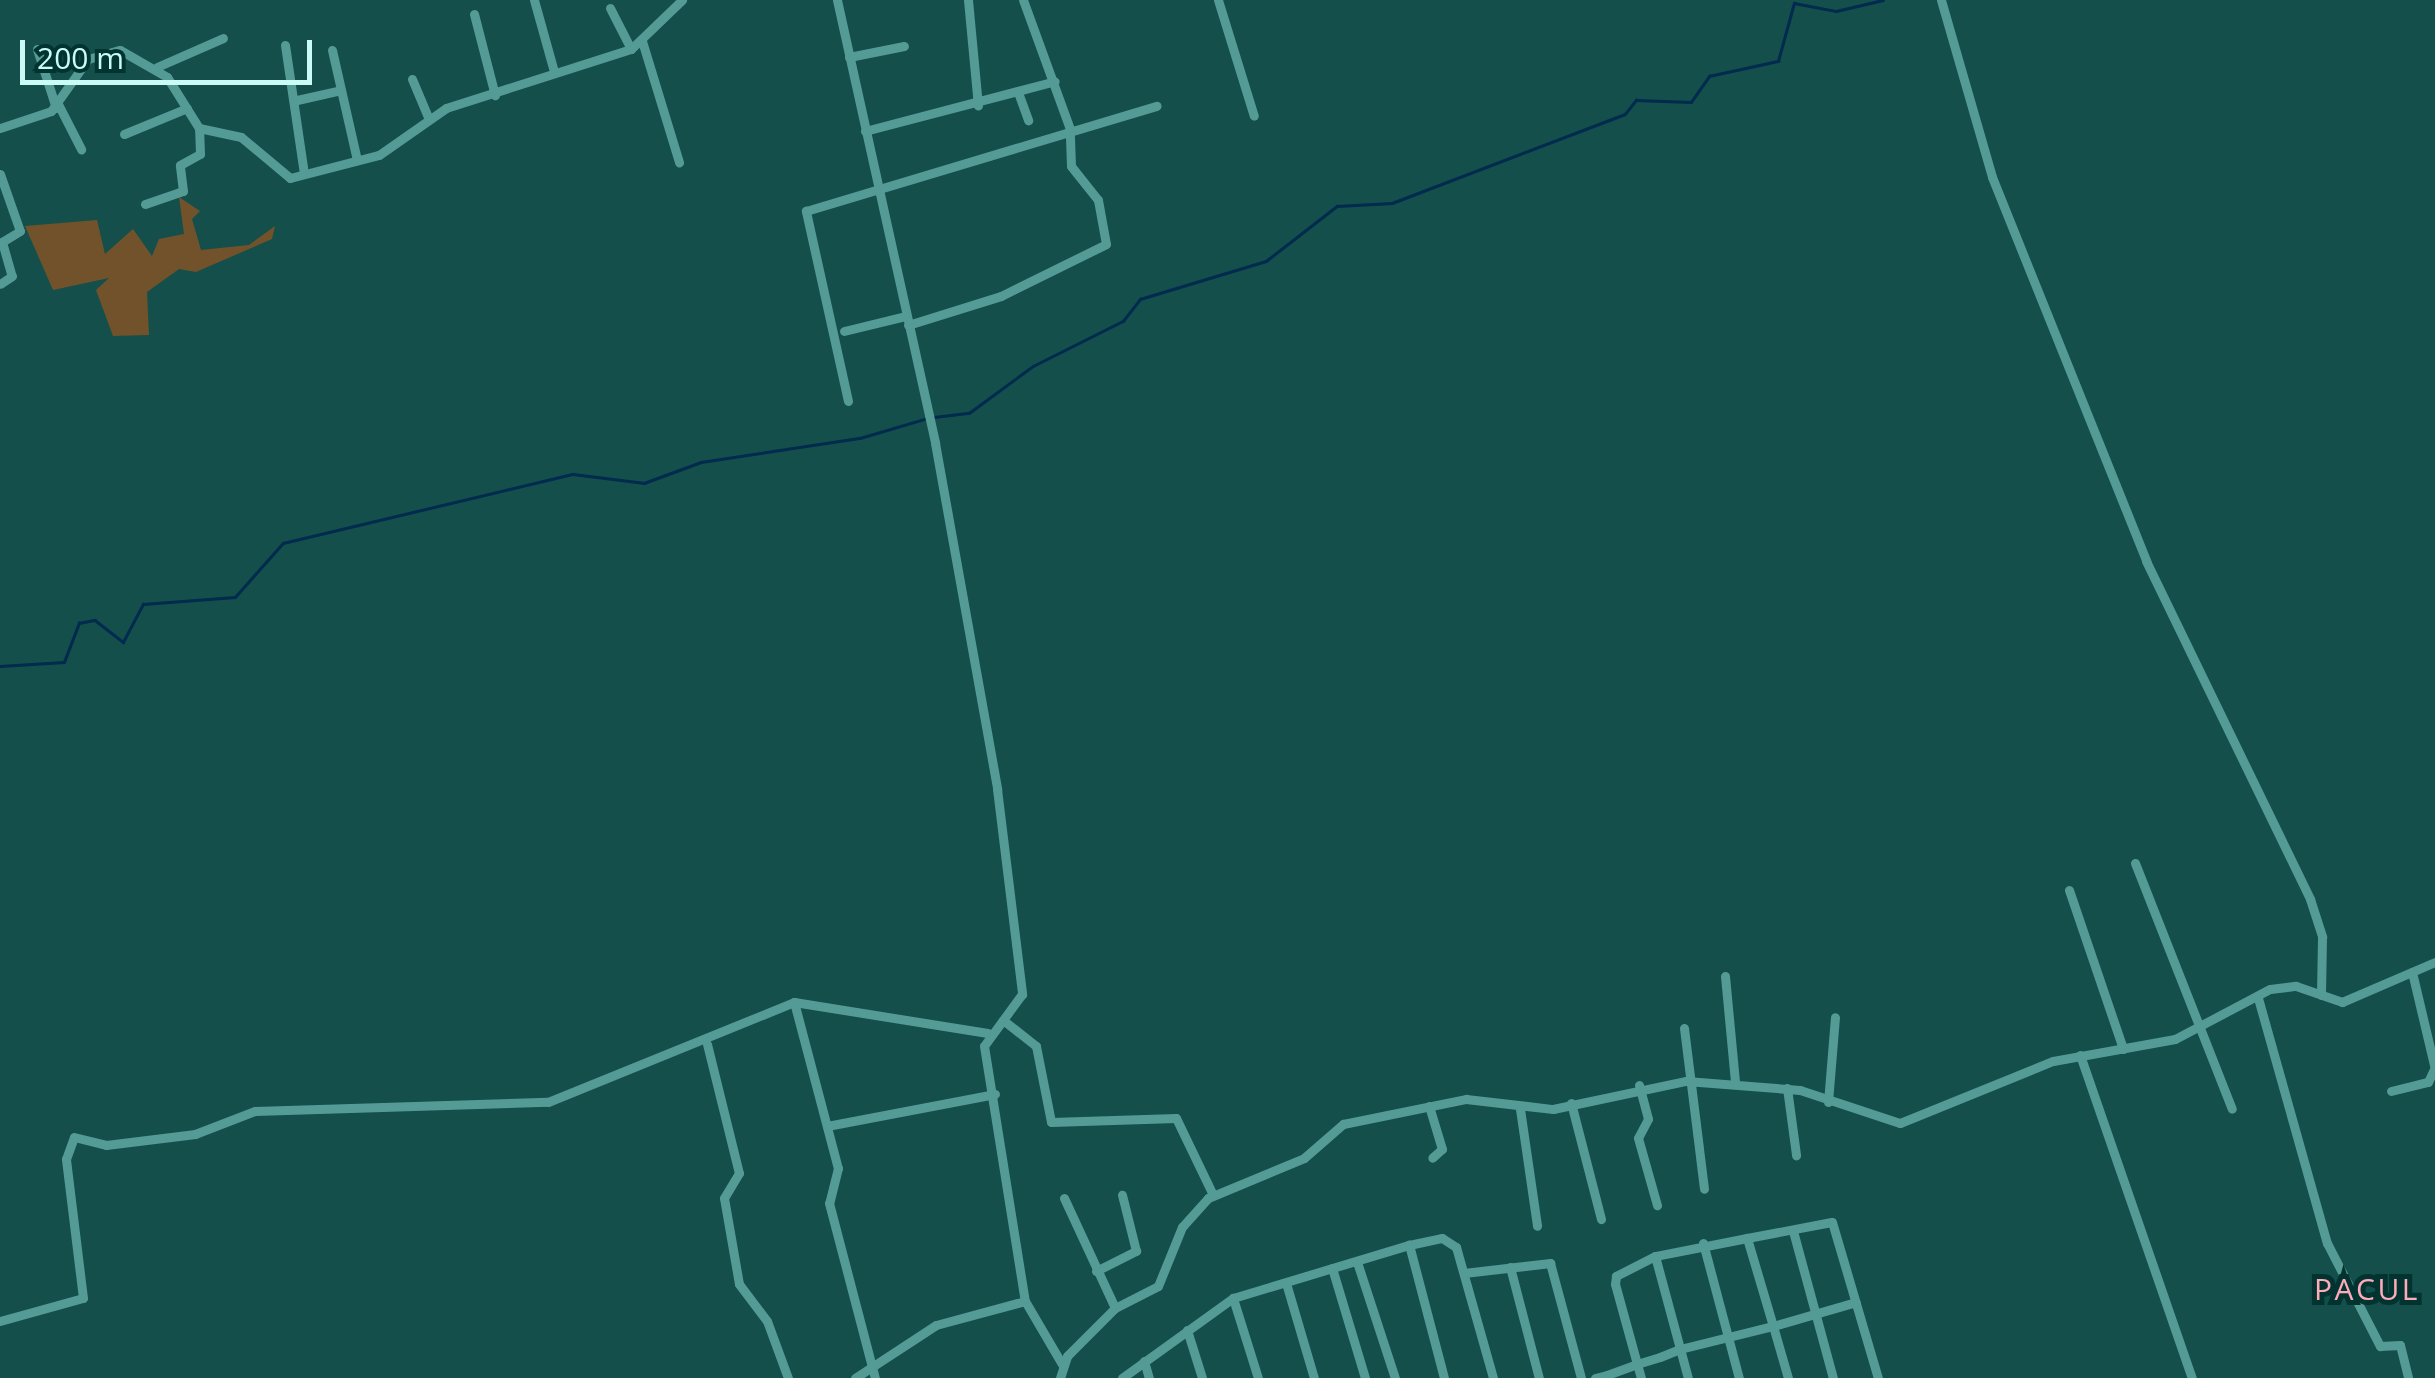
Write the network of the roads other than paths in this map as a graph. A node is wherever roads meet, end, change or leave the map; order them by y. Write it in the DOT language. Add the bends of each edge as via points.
graph roads {
  1 [pos="534,0"];
  2 [pos="682,0"];
  3 [pos="837,0"];
  4 [pos="968,0"];
  5 [pos="1023,0"];
  6 [pos="1218,0"];
  7 [pos="1941,0"];
  8 [pos="610,8"];
  9 [pos="474,14"];
  10 [pos="223,38"];
  11 [pos="642,41"];
  12 [pos="285,45"];
  13 [pos="629,46"];
  14 [pos="904,46"];
  15 [pos="37,50"];
  16 [pos="332,50"];
  17 [pos="849,56"];
  18 [pos="156,67"];
  19 [pos="552,68"];
  20 [pos="412,79"];
  21 [pos="1056,82"];
  22 [pos="341,90"];
  23 [pos="495,95"];
  24 [pos="1019,95"];
  25 [pos="297,100"];
  26 [pos="978,106"];
  27 [pos="1157,106"];
  28 [pos="187,108"];
  29 [pos="61,110"];
  30 [pos="1254,116"];
  31 [pos="428,118"];
  32 [pos="1028,120"];
  33 [pos="0,128"];
  34 [pos="1070,129"];
  35 [pos="865,131"];
  36 [pos="198,133"];
  37 [pos="124,134"];
  38 [pos="80,149"];
  39 [pos="356,160"];
  40 [pos="680,162"];
  41 [pos="0,174"];
  42 [pos="304,174"];
  43 [pos="879,183"];
  44 [pos="145,204"];
  45 [pos="0,284"];
  46 [pos="907,320"];
  47 [pos="844,331"];
  48 [pos="848,401"];
  49 [pos="2135,863"];
  50 [pos="2069,890"];
  51 [pos="2435,962"];
  52 [pos="2412,972"];
  53 [pos="1725,976"];
  54 [pos="2322,986"];
  55 [pos="2258,998"];
  56 [pos="794,1002"];
  57 [pos="1834,1017"];
  58 [pos="1002,1020"];
  59 [pos="1684,1028"];
  60 [pos="2202,1028"];
  61 [pos="988,1033"];
  62 [pos="707,1044"];
  63 [pos="2123,1049"];
  64 [pos="2080,1055"];
  65 [pos="2434,1069"];
  66 [pos="1686,1074"];
  67 [pos="1735,1075"];
  68 [pos="1639,1085"];
  69 [pos="1787,1088"];
  70 [pos="2391,1091"];
  71 [pos="995,1094"];
  72 [pos="1830,1097"];
  73 [pos="1571,1103"];
  74 [pos="1428,1106"];
  75 [pos="1520,1109"];
  76 [pos="2232,1109"];
  77 [pos="827,1126"];
  78 [pos="1796,1154"];
  79 [pos="1432,1158"];
  80 [pos="1704,1189"];
  81 [pos="1122,1195"];
  82 [pos="1213,1195"];
  83 [pos="1064,1198"];
  84 [pos="1658,1205"];
  85 [pos="1600,1219"];
  86 [pos="1537,1226"];
  87 [pos="1794,1231"];
  88 [pos="1748,1238"];
  89 [pos="1703,1243"];
  90 [pos="1409,1245"];
  91 [pos="1655,1256"];
  92 [pos="1357,1262"];
  93 [pos="1510,1267"];
  94 [pos="1332,1268"];
  95 [pos="1096,1270"];
  96 [pos="1464,1274"];
  97 [pos="1286,1283"];
  98 [pos="1234,1298"];
  99 [pos="1025,1300"];
  100 [pos="1856,1302"];
  101 [pos="1115,1308"];
  102 [pos="1816,1313"];
  103 [pos="0,1321"];
  104 [pos="1773,1326"];
  105 [pos="1186,1330"];
  106 [pos="1728,1337"];
  107 [pos="1680,1349"];
  108 [pos="1144,1362"];
  109 [pos="1062,1364"];
  110 [pos="1637,1364"];
  111 [pos="873,1373"];
  112 [pos="788,1378"];
  113 [pos="855,1378"];
  114 [pos="1060,1378"];
  115 [pos="1122,1378"];
  116 [pos="1149,1378"];
  117 [pos="1202,1378"];
  118 [pos="1258,1378"];
  119 [pos="1314,1378"];
  120 [pos="1365,1378"];
  121 [pos="1394,1378"];
  122 [pos="1444,1378"];
  123 [pos="1493,1378"];
  124 [pos="1539,1378"];
  125 [pos="1581,1378"];
  126 [pos="1595,1378"];
  127 [pos="1641,1378"];
  128 [pos="1688,1378"];
  129 [pos="1739,1378"];
  130 [pos="1788,1378"];
  131 [pos="1833,1378"];
  132 [pos="1878,1378"];
  133 [pos="2192,1378"];
  134 [pos="2408,1378"];
  1 -- 19 [label="street"];
  2 -- 11 [label="street"];
  3 -- 17 [label="street"];
  4 -- 26 [label="street"];
  5 -- 21 [label="street"];
  6 -- 30 [label="street"];
  7 -- 54 [label="street" via="2018,246 2170,616 2284,832 2322,937"];
  8 -- 13 [label="street"];
  9 -- 23 [label="street"];
  10 -- 18 [label="street"];
  11 -- 13 [label="street"];
  11 -- 40 [label="street"];
  12 -- 25 [label="street"];
  13 -- 19 [label="street"];
  14 -- 17 [label="street"];
  15 -- 29 [label="street"];
  16 -- 22 [label="street"];
  17 -- 35 [label="street"];
  18 -- 28 [label="street"];
  18 -- 29 [label="street" via="120,50 97,54"];
  19 -- 23 [label="street"];
  20 -- 31 [label="street"];
  21 -- 24 [label="street"];
  21 -- 34 [label="street"];
  22 -- 25 [label="street"];
  22 -- 39 [label="street"];
  23 -- 31 [label="street"];
  24 -- 26 [label="street"];
  24 -- 32 [label="street"];
  25 -- 42 [label="street" via="290,106"];
  26 -- 35 [label="street"];
  27 -- 34 [label="street"];
  28 -- 36 [label="street"];
  28 -- 37 [label="street"];
  29 -- 33 [label="street"];
  29 -- 38 [label="street"];
  31 -- 39 [label="street" via="411,137"];
  34 -- 43 [label="street"];
  34 -- 46 [label="street" via="1071,166 1098,200 1105,247 971,308"];
  35 -- 43 [label="street"];
  36 -- 42 [label="street" via="241,137 283,177"];
  36 -- 44 [label="street" via="200,154 180,164 183,191"];
  39 -- 42 [label="street"];
  41 -- 45 [label="street" via="20,231 2,242 12,276"];
  43 -- 46 [label="street"];
  43 -- 48 [label="street" via="805,214"];
  46 -- 47 [label="street"];
  46 -- 58 [label="street" via="997,789 1022,994"];
  49 -- 60 [label="street"];
  50 -- 63 [label="street"];
  51 -- 52 [label="street"];
  52 -- 54 [label="street" via="2342,1002"];
  52 -- 65 [label="street"];
  53 -- 67 [label="street"];
  54 -- 55 [label="street" via="2282,986"];
  55 -- 60 [label="street"];
  55 -- 134 [label="street" via="2327,1243 2380,1346 2400,1345"];
  56 -- 61 [label="street"];
  56 -- 62 [label="street"];
  56 -- 77 [label="street"];
  57 -- 72 [label="street"];
  58 -- 61 [label="street"];
  58 -- 82 [label="street" via="1036,1046 1051,1122 1176,1118"];
  59 -- 66 [label="street"];
  60 -- 63 [label="street"];
  60 -- 76 [label="street"];
  61 -- 71 [label="street"];
  62 -- 103 [label="street" via="548,1102 255,1112 195,1134 106,1146 74,1137 66,1159 83,1298"];
  62 -- 112 [label="street" via="738,1162 738,1189 724,1198 739,1284 767,1321"];
  63 -- 64 [label="street"];
  64 -- 72 [label="street" via="1900,1124"];
  64 -- 133 [label="street"];
  65 -- 70 [label="street" via="2424,1084"];
  66 -- 67 [label="street"];
  66 -- 68 [label="street"];
  66 -- 80 [label="street"];
  67 -- 69 [label="street"];
  68 -- 73 [label="street"];
  68 -- 84 [label="street" via="1648,1119 1638,1138"];
  69 -- 72 [label="street"];
  69 -- 78 [label="street"];
  71 -- 77 [label="street"];
  71 -- 99 [label="street"];
  73 -- 75 [label="street"];
  73 -- 85 [label="street"];
  74 -- 75 [label="street" via="1475,1099"];
  74 -- 79 [label="street" via="1442,1150"];
  74 -- 82 [label="street" via="1343,1124 1304,1158"];
  75 -- 86 [label="street"];
  77 -- 111 [label="street" via="838,1168 828,1203"];
  81 -- 95 [label="street" via="1136,1251"];
  82 -- 101 [label="street" via="1182,1226 1158,1286"];
  83 -- 95 [label="street"];
  87 -- 88 [label="street"];
  87 -- 100 [label="street" via="1836,1227"];
  87 -- 102 [label="street"];
  88 -- 89 [label="street"];
  88 -- 104 [label="street"];
  89 -- 91 [label="street"];
  89 -- 106 [label="street"];
  90 -- 92 [label="street"];
  90 -- 96 [label="street" via="1447,1238"];
  90 -- 122 [label="street"];
  91 -- 107 [label="street"];
  91 -- 110 [label="street" via="1615,1278"];
  92 -- 94 [label="street"];
  92 -- 121 [label="street"];
  93 -- 96 [label="street"];
  93 -- 124 [label="street"];
  93 -- 125 [label="street" via="1552,1266"];
  94 -- 97 [label="street"];
  94 -- 120 [label="street"];
  95 -- 101 [label="street"];
  96 -- 123 [label="street"];
  97 -- 98 [label="street"];
  97 -- 119 [label="street"];
  98 -- 105 [label="street"];
  98 -- 118 [label="street"];
  99 -- 109 [label="street"];
  99 -- 111 [label="street" via="936,1326"];
  100 -- 102 [label="street"];
  100 -- 132 [label="street"];
  101 -- 109 [label="street"];
  102 -- 104 [label="street"];
  102 -- 131 [label="street"];
  104 -- 106 [label="street"];
  104 -- 130 [label="street"];
  105 -- 108 [label="street"];
  105 -- 117 [label="street"];
  106 -- 107 [label="street"];
  106 -- 129 [label="street"];
  107 -- 110 [label="street"];
  107 -- 128 [label="street"];
  108 -- 115 [label="street"];
  108 -- 116 [label="street"];
  109 -- 114 [label="street"];
  110 -- 126 [label="street"];
  110 -- 127 [label="street"];
  111 -- 113 [label="street"];
}
